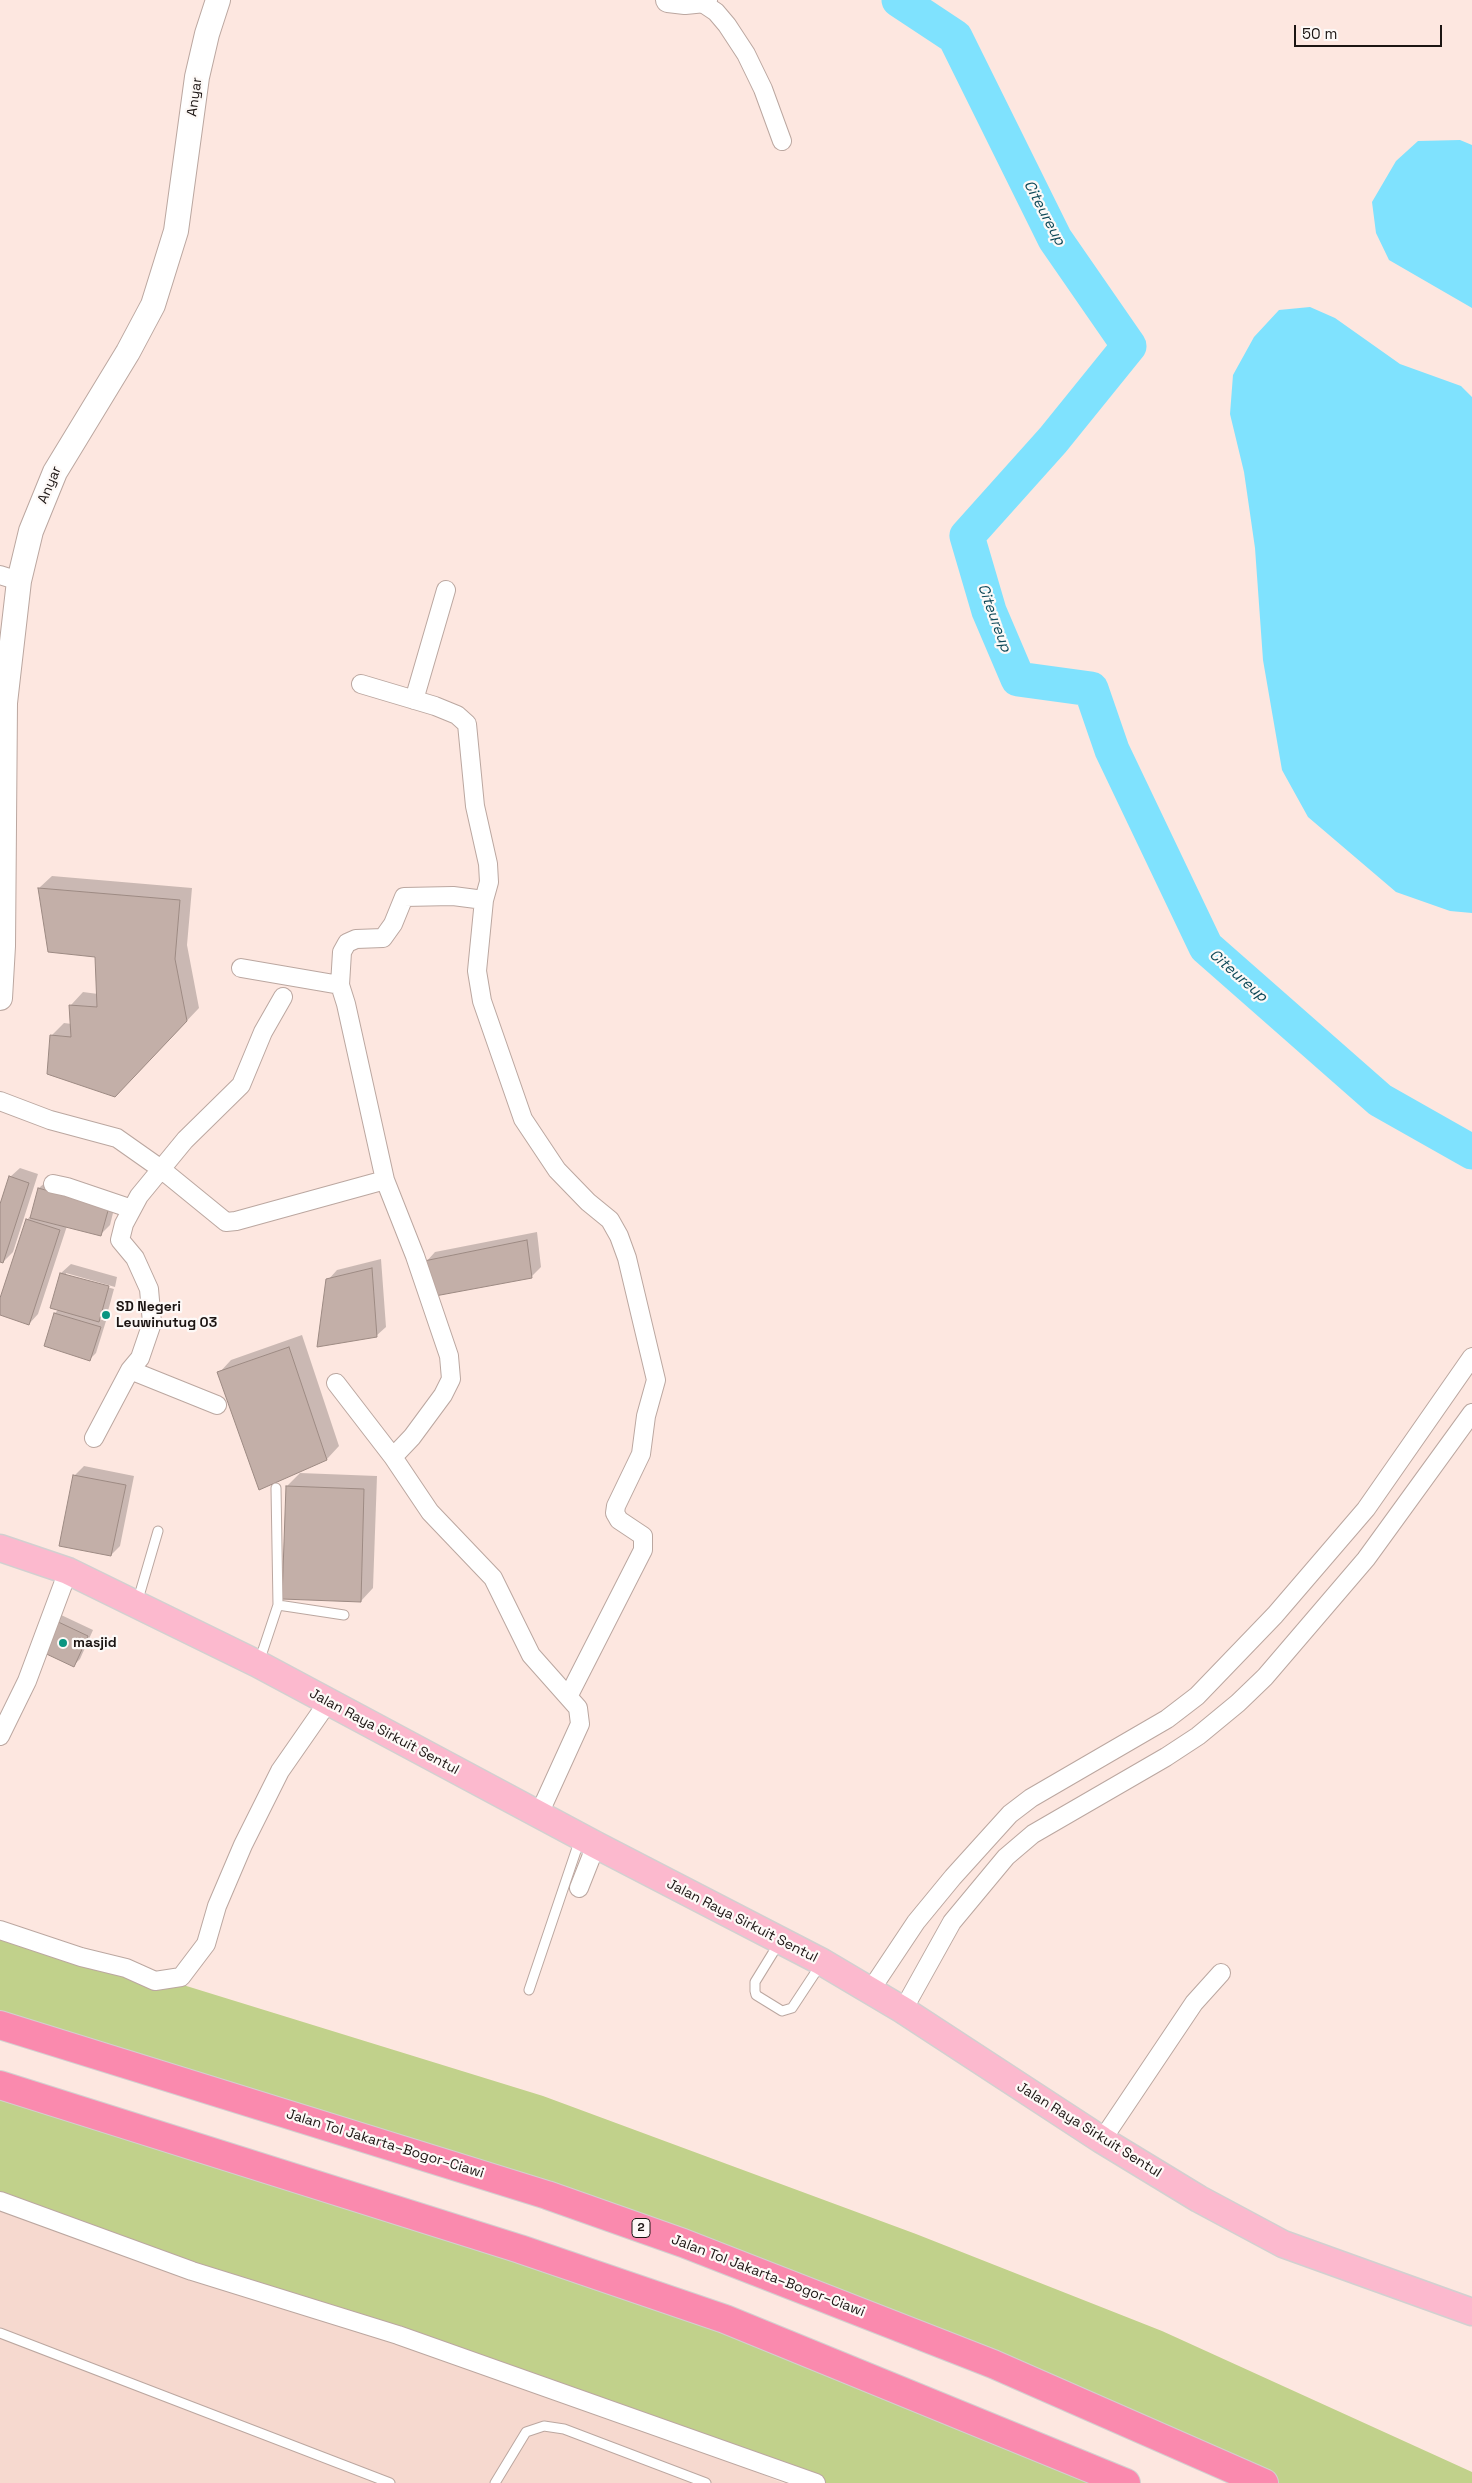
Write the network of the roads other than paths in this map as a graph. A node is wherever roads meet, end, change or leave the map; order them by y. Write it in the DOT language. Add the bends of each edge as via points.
graph roads {
  1 [pos="218,0"];
  2 [pos="668,0"];
  3 [pos="703,1"];
  4 [pos="782,141"];
  5 [pos="10,578"];
  6 [pos="446,590"];
  7 [pos="362,684"];
  8 [pos="414,700"];
  9 [pos="484,900"];
  10 [pos="241,968"];
  11 [pos="340,985"];
  12 [pos="283,997"];
  13 [pos="0,998"];
  14 [pos="0,1101"];
  15 [pos="161,1169"];
  16 [pos="384,1180"];
  17 [pos="54,1184"];
  18 [pos="132,1209"];
  19 [pos="1472,1357"];
  20 [pos="130,1370"];
  21 [pos="336,1383"];
  22 [pos="217,1405"];
  23 [pos="1472,1414"];
  24 [pos="94,1438"];
  25 [pos="393,1457"];
  26 [pos="276,1488"];
  27 [pos="158,1531"];
  28 [pos="0,1548"];
  29 [pos="68,1572"];
  30 [pos="136,1604"];
  31 [pos="278,1605"];
  32 [pos="344,1615"];
  33 [pos="258,1664"];
  34 [pos="569,1695"];
  35 [pos="328,1702"];
  36 [pos="0,1736"];
  37 [pos="539,1814"];
  38 [pos="588,1841"];
  39 [pos="953,1877"];
  40 [pos="579,1888"];
  41 [pos="976,1892"];
  42 [pos="0,1930"];
  43 [pos="781,1940"];
  44 [pos="822,1962"];
  45 [pos="1221,1973"];
  46 [pos="529,1990"];
  47 [pos="870,1991"];
  48 [pos="903,2010"];
  49 [pos="0,2025"];
  50 [pos="0,2086"];
  51 [pos="1102,2140"];
  52 [pos="0,2201"];
  53 [pos="1472,2312"];
  54 [pos="0,2333"];
  55 [pos="390,2483"];
  56 [pos="495,2483"];
  57 [pos="706,2483"];
  58 [pos="816,2483"];
  59 [pos="1126,2483"];
  60 [pos="1264,2483"];
  1 -- 5 [label="street, Anyar" via="197,76 176,232 153,305 54,472"];
  2 -- 3 [label="street"];
  3 -- 4 [label="street" via="716,12 746,54"];
  5 -- 13 [label="street, Anyar" via="4,703"];
  6 -- 8 [label="street"];
  7 -- 8 [label="street"];
  8 -- 9 [label="street" via="457,714 467,724 475,806 490,882"];
  9 -- 11 [label="street" via="453,896 404,897 393,924 383,938 356,939 347,943 342,952"];
  9 -- 34 [label="street" via="477,971 479,988 522,1119 557,1170 610,1220 619,1236 656,1380 646,1416 641,1454 615,1513 619,1520 643,1536 642,1550"];
  10 -- 11 [label="street"];
  11 -- 16 [label="street"];
  12 -- 15 [label="street" via="241,1085 185,1140"];
  14 -- 15 [label="street" via="65,1125 117,1138"];
  15 -- 16 [label="street" via="226,1222"];
  15 -- 18 [label="street"];
  16 -- 25 [label="street" via="450,1356 451,1379 429,1417"];
  17 -- 18 [label="street"];
  18 -- 20 [label="street" via="120,1240 135,1258 149,1289 152,1323 140,1358"];
  19 -- 39 [label="street" via="1366,1509 1275,1615 1197,1696 1167,1719 1010,1814"];
  20 -- 22 [label="street"];
  20 -- 24 [label="street"];
  21 -- 25 [label="street"];
  23 -- 41 [label="street" via="1366,1559 1301,1637 1238,1703 1166,1757 1033,1834"];
  25 -- 34 [label="street" via="430,1512 493,1578 531,1656"];
  26 -- 31 [label="lane"];
  27 -- 30 [label="lane"];
  28 -- 29 [label="main road, Jalan Raya Sirkuit Sentul"];
  29 -- 30 [label="main road, Jalan Raya Sirkuit Sentul"];
  29 -- 36 [label="street" via="27,1681"];
  30 -- 33 [label="main road, Jalan Raya Sirkuit Sentul"];
  31 -- 32 [label="lane"];
  31 -- 33 [label="lane"];
  33 -- 35 [label="main road, Jalan Raya Sirkuit Sentul"];
  34 -- 37 [label="street" via="578,1708 580,1724"];
  35 -- 37 [label="main road, Jalan Raya Sirkuit Sentul"];
  35 -- 42 [label="street" via="280,1771 243,1845 217,1906 206,1944 181,1976 156,1981 126,1968"];
  37 -- 38 [label="main road, Jalan Raya Sirkuit Sentul"];
  38 -- 40 [label="street"];
  38 -- 43 [label="main road, Jalan Raya Sirkuit Sentul"];
  38 -- 46 [label="lane"];
  39 -- 41 [label="street"];
  39 -- 47 [label="street" via="916,1922"];
  41 -- 48 [label="street" via="952,1922"];
  43 -- 44 [label="main road, Jalan Raya Sirkuit Sentul"];
  43 -- 44 [label="lane" via="755,1987 756,1995 782,2011 792,2008"];
  44 -- 47 [label="main road, Jalan Raya Sirkuit Sentul"];
  45 -- 51 [label="street" via="1194,2003"];
  47 -- 48 [label="main road, Jalan Raya Sirkuit Sentul"];
  48 -- 51 [label="main road, Jalan Raya Sirkuit Sentul"];
  49 -- 60 [label="highway, Jalan Tol Jakarta–Bogor–Ciawi / 2" via="547,2194 683,2243 993,2364"];
  50 -- 59 [label="highway" via="511,2246 725,2319"];
  51 -- 53 [label="main road, Jalan Raya Sirkuit Sentul" via="1199,2199 1283,2244"];
  52 -- 58 [label="street" via="192,2271 398,2335"];
  54 -- 55 [label="lane"];
  56 -- 57 [label="lane" via="526,2432 544,2426 564,2429"];
}
